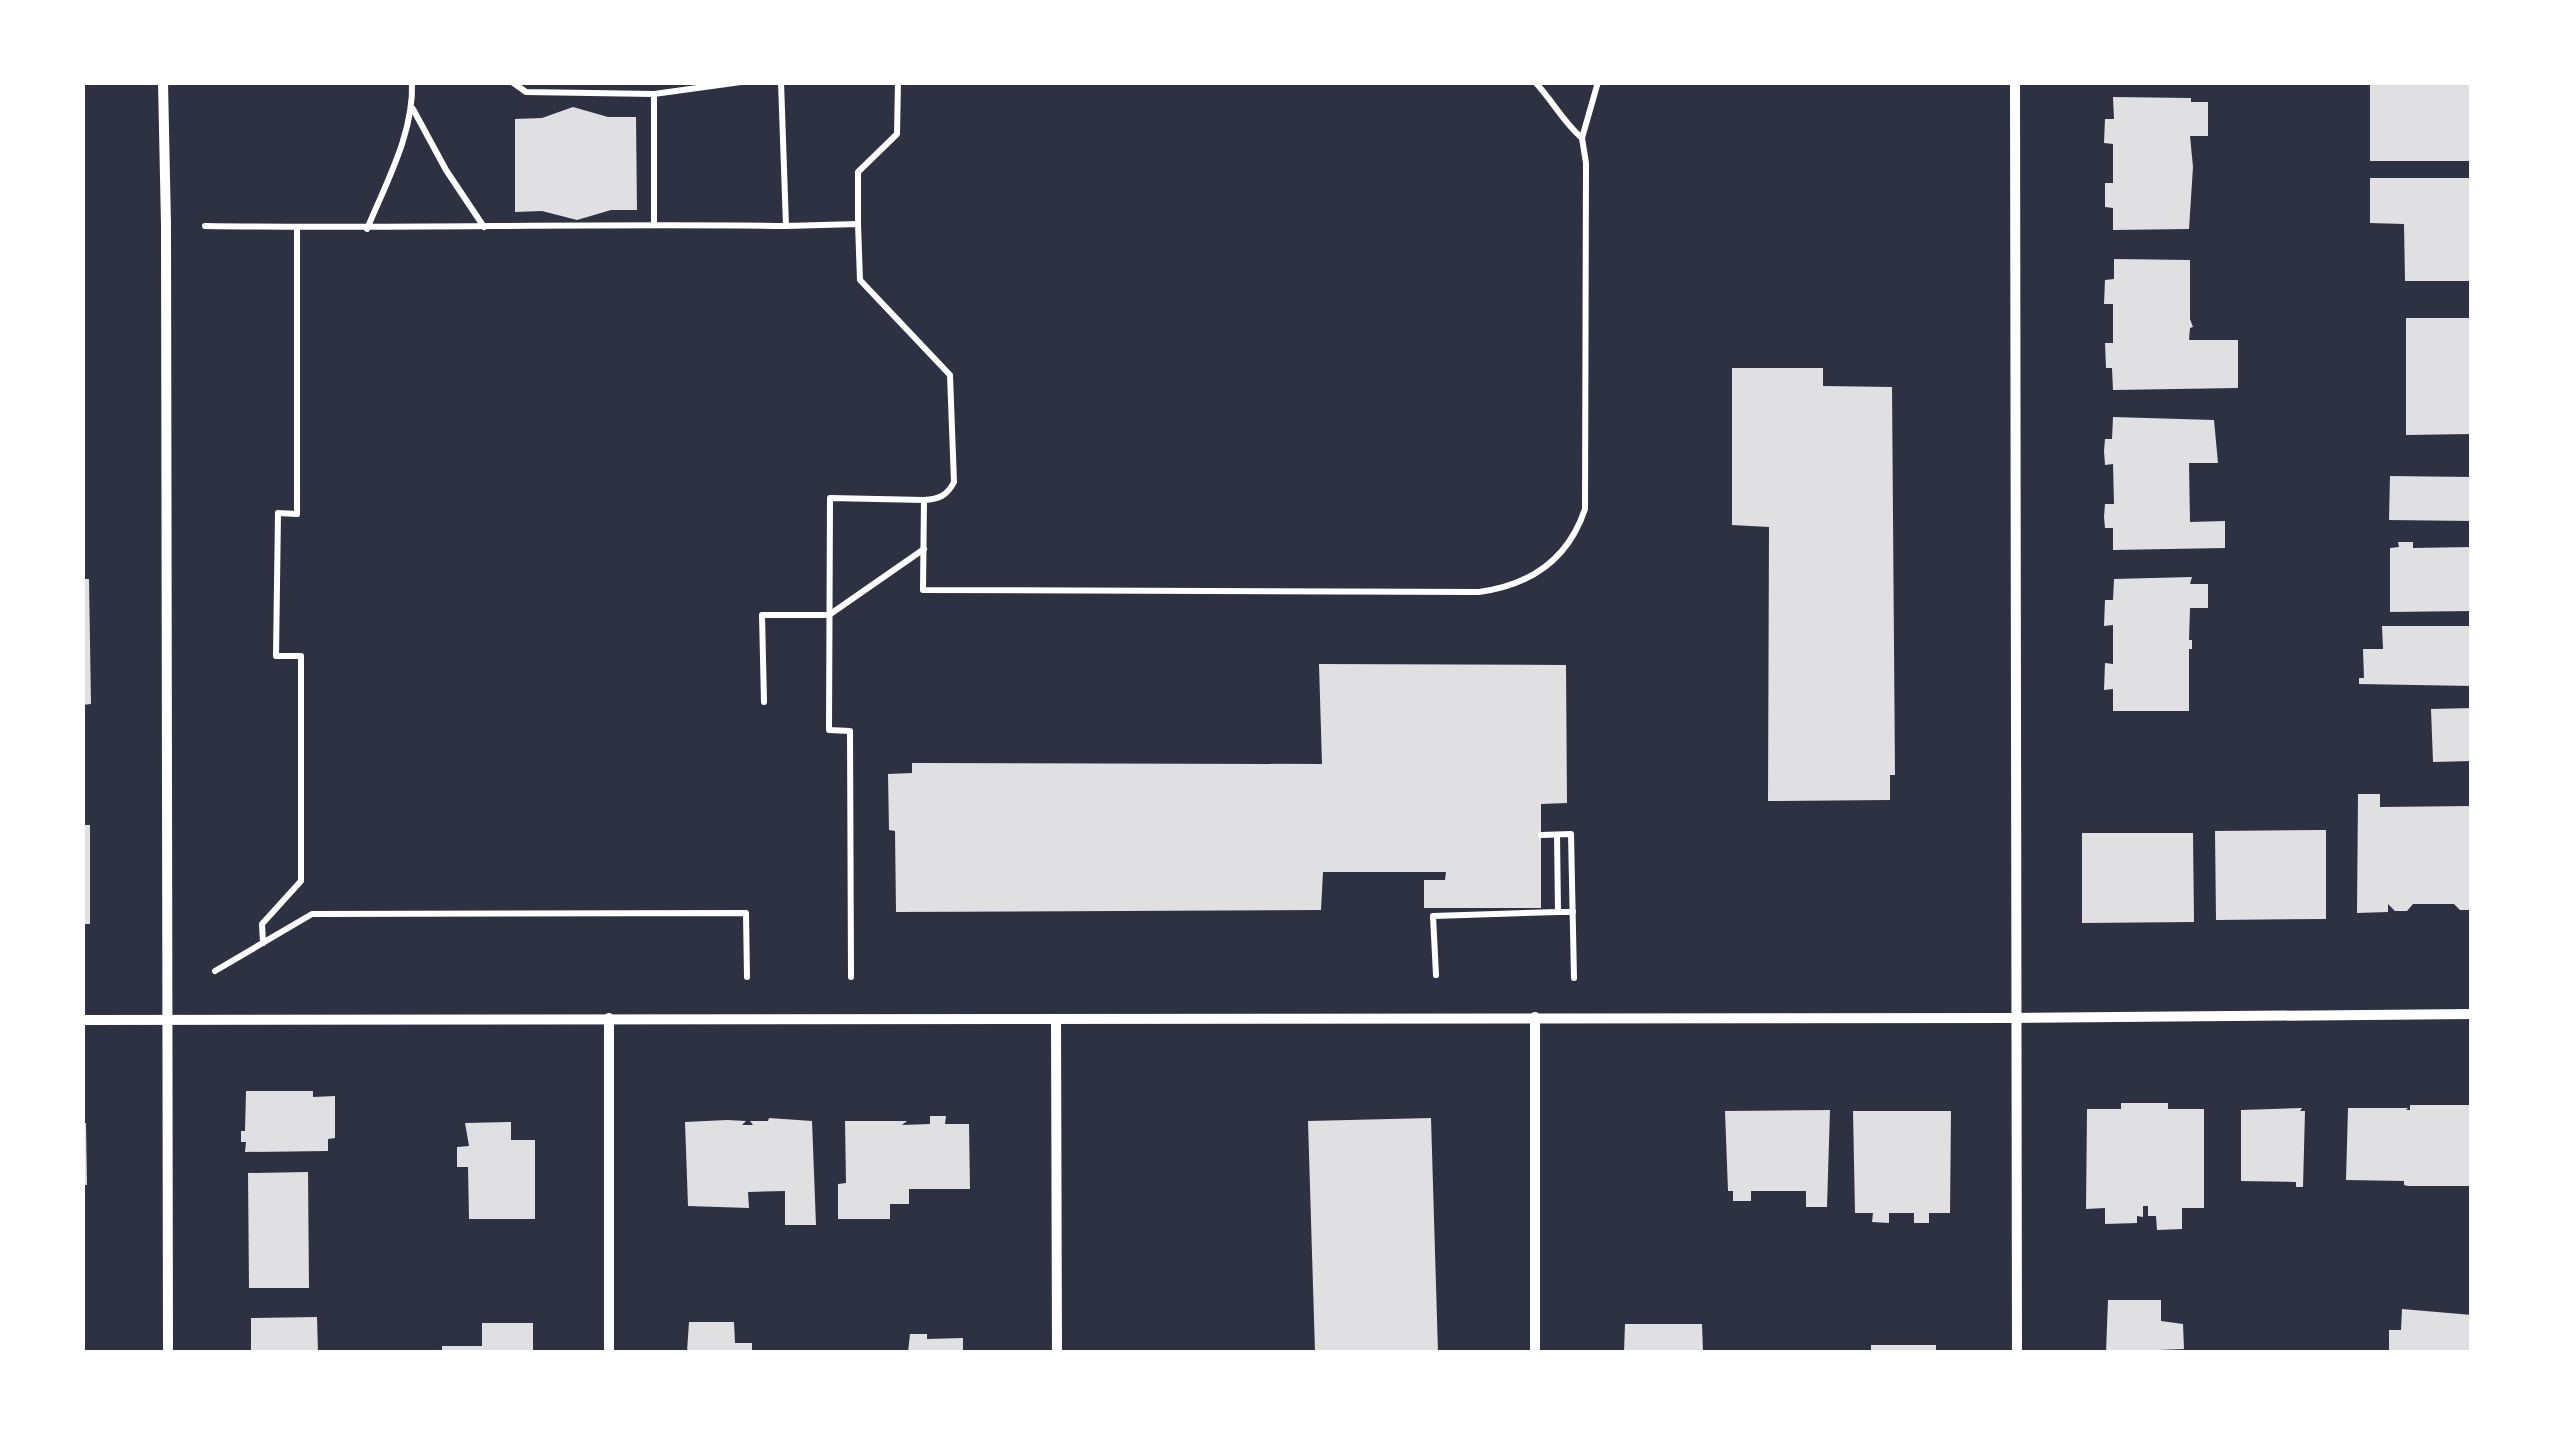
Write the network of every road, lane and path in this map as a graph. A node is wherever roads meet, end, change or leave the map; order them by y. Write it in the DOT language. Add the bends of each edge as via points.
graph roads {
  1 [pos="162,82"];
  2 [pos="412,82"];
  3 [pos="512,82"];
  4 [pos="526,82"];
  5 [pos="620,82"];
  6 [pos="741,82"];
  7 [pos="780,82"];
  8 [pos="898,82"];
  9 [pos="1535,82"];
  10 [pos="1598,82"];
  11 [pos="2015,82"];
  12 [pos="526,92"];
  13 [pos="620,93"];
  14 [pos="654,94"];
  15 [pos="413,108"];
  16 [pos="1582,138"];
  17 [pos="654,224"];
  18 [pos="858,224"];
  19 [pos="204,226"];
  20 [pos="786,226"];
  21 [pos="485,227"];
  22 [pos="296,228"];
  23 [pos="366,228"];
  24 [pos="924,500"];
  25 [pos="925,548"];
  26 [pos="829,615"];
  27 [pos="764,702"];
  28 [pos="1541,834"];
  29 [pos="1557,834"];
  30 [pos="1558,912"];
  31 [pos="1573,912"];
  32 [pos="262,943"];
  33 [pos="215,970"];
  34 [pos="1436,975"];
  35 [pos="851,977"];
  36 [pos="748,978"];
  37 [pos="1574,978"];
  38 [pos="2472,1014"];
  39 [pos="1534,1017"];
  40 [pos="609,1018"];
  41 [pos="2015,1018"];
  42 [pos="82,1020"];
  43 [pos="166,1020"];
  44 [pos="1056,1020"];
  45 [pos="168,1352"];
  46 [pos="609,1352"];
  47 [pos="1057,1352"];
  48 [pos="1535,1352"];
  49 [pos="2017,1352"];
  1 -- 43 [label="street"];
  2 -- 15 [label="path"];
  3 -- 12 [label="path"];
  4 -- 12 [label="path"];
  5 -- 13 [label="path"];
  6 -- 14 [label="path"];
  7 -- 20 [label="path"];
  8 -- 18 [label="path" via="897,134 858,172"];
  9 -- 16 [label="path"];
  10 -- 16 [label="path"];
  11 -- 41 [label="street"];
  12 -- 13 [label="path"];
  13 -- 14 [label="path"];
  14 -- 17 [label="path"];
  15 -- 21 [label="path"];
  15 -- 23 [label="path"];
  16 -- 25 [label="path" via="1585,510 1566,549 1528,580 1480,592 923,590"];
  17 -- 20 [label="path"];
  17 -- 21 [label="path"];
  18 -- 20 [label="path"];
  18 -- 24 [label="path" via="860,280 953,384 954,482 937,499"];
  19 -- 22 [label="path"];
  21 -- 23 [label="path"];
  22 -- 23 [label="path"];
  22 -- 32 [label="path" via="297,514 278,513 276,656 301,656 301,881 262,924"];
  24 -- 25 [label="path"];
  24 -- 26 [label="path" via="830,498"];
  25 -- 26 [label="path"];
  26 -- 27 [label="path" via="762,615"];
  26 -- 35 [label="path" via="830,730 850,730"];
  28 -- 29 [label="path"];
  29 -- 30 [label="path"];
  29 -- 31 [label="path" via="1571,834"];
  30 -- 31 [label="path"];
  30 -- 34 [label="path" via="1434,916"];
  31 -- 37 [label="path"];
  32 -- 33 [label="path"];
  32 -- 36 [label="path" via="312,914 746,913"];
  38 -- 41 [label="street"];
  39 -- 41 [label="street"];
  39 -- 44 [label="street"];
  39 -- 48 [label="street"];
  40 -- 43 [label="street"];
  40 -- 44 [label="street"];
  40 -- 46 [label="street"];
  41 -- 49 [label="street"];
  42 -- 43 [label="street"];
  43 -- 45 [label="street"];
  44 -- 47 [label="street"];
}
